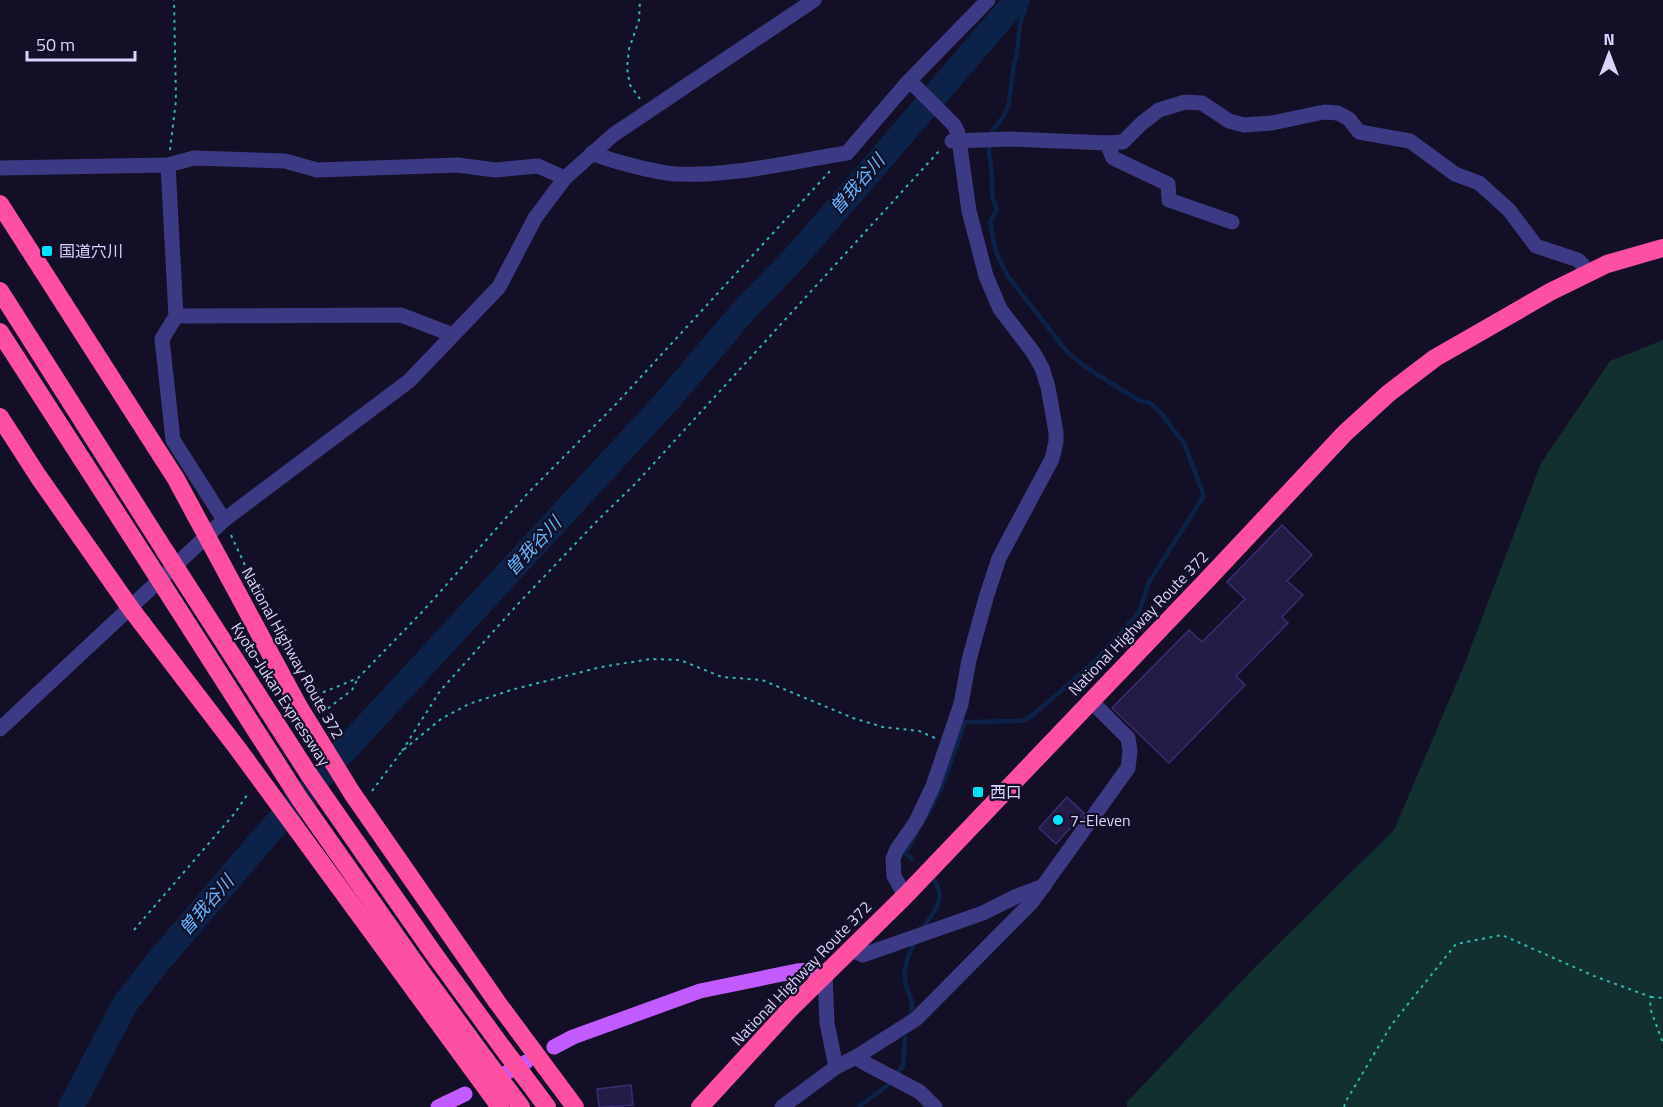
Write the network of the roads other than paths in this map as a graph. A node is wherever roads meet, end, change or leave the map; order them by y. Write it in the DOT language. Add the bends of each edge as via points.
graph roads {
  1 [pos="814,0"];
  2 [pos="988,0"];
  3 [pos="912,85"];
  4 [pos="959,136"];
  5 [pos="1107,142"];
  6 [pos="592,153"];
  7 [pos="168,165"];
  8 [pos="0,168"];
  9 [pos="565,178"];
  10 [pos="0,204"];
  11 [pos="1232,222"];
  12 [pos="1663,248"];
  13 [pos="1587,273"];
  14 [pos="0,291"];
  15 [pos="176,316"];
  16 [pos="0,332"];
  17 [pos="453,335"];
  18 [pos="0,417"];
  19 [pos="224,520"];
  20 [pos="207,536"];
  21 [pos="130,609"];
  22 [pos="1090,700"];
  23 [pos="0,729"];
  24 [pos="1044,886"];
  25 [pos="904,896"];
  26 [pos="849,949"];
  27 [pos="825,974"];
  28 [pos="554,1047"];
  29 [pos="856,1057"];
  30 [pos="526,1062"];
  31 [pos="836,1067"];
  32 [pos="491,1081"];
  33 [pos="465,1094"];
  34 [pos="932,1106"];
  35 [pos="438,1107"];
  36 [pos="500,1107"];
  37 [pos="521,1107"];
  38 [pos="547,1107"];
  39 [pos="575,1107"];
  40 [pos="700,1107"];
  41 [pos="782,1107"];
  1 -- 6 [label="street"];
  2 -- 3 [label="street"];
  3 -- 4 [label="street"];
  3 -- 6 [label="street" via="848,153 712,174 675,174"];
  4 -- 5 [label="street"];
  4 -- 25 [label="street" via="969,212 986,276 1000,309 1042,368 1056,442 1052,459 999,558 969,660 961,704 933,786 893,859 894,876"];
  5 -- 11 [label="street" via="1113,158 1168,184 1169,200"];
  5 -- 13 [label="street" via="1123,142 1159,110 1185,102 1202,103 1229,121 1244,125 1338,113 1359,132 1410,141 1455,174 1479,183 1509,210 1536,246 1578,260"];
  6 -- 9 [label="street"];
  7 -- 8 [label="street"];
  7 -- 9 [label="street" via="194,158 285,161 317,170 458,165 495,170 538,166"];
  7 -- 15 [label="street"];
  9 -- 17 [label="street" via="536,218 499,287"];
  10 -- 20 [label="highway, National Highway Route 372" via="149,437"];
  12 -- 13 [label="highway, National Highway Route 372"];
  13 -- 22 [label="highway, National Highway Route 372" via="1444,352 1389,393"];
  14 -- 38 [label="highway, Kyoto-Jukan Expressway, bridge" via="310,776"];
  15 -- 17 [label="street" via="401,315"];
  15 -- 19 [label="street" via="162,339 173,440"];
  16 -- 37 [label="highway, bridge" via="299,798"];
  17 -- 19 [label="street" via="409,381"];
  18 -- 21 [label="highway"];
  19 -- 20 [label="street"];
  20 -- 21 [label="street"];
  20 -- 39 [label="highway, National Highway Route 372" via="299,707 356,799"];
  21 -- 23 [label="street"];
  21 -- 36 [label="highway" via="238,749"];
  22 -- 24 [label="street" via="1128,738 1128,768"];
  22 -- 25 [label="highway, National Highway Route 372"];
  24 -- 26 [label="street" via="873,952 863,955"];
  24 -- 29 [label="street" via="916,1019"];
  25 -- 26 [label="highway, National Highway Route 372"];
  26 -- 27 [label="highway, National Highway Route 372"];
  27 -- 28 [label="main road" via="809,970 717,986"];
  27 -- 31 [label="street" via="827,1023"];
  27 -- 40 [label="highway, National Highway Route 372"];
  29 -- 31 [label="street"];
  29 -- 34 [label="street" via="920,1092"];
  30 -- 32 [label="main road"];
  31 -- 41 [label="street"];
  33 -- 35 [label="main road"];
}
